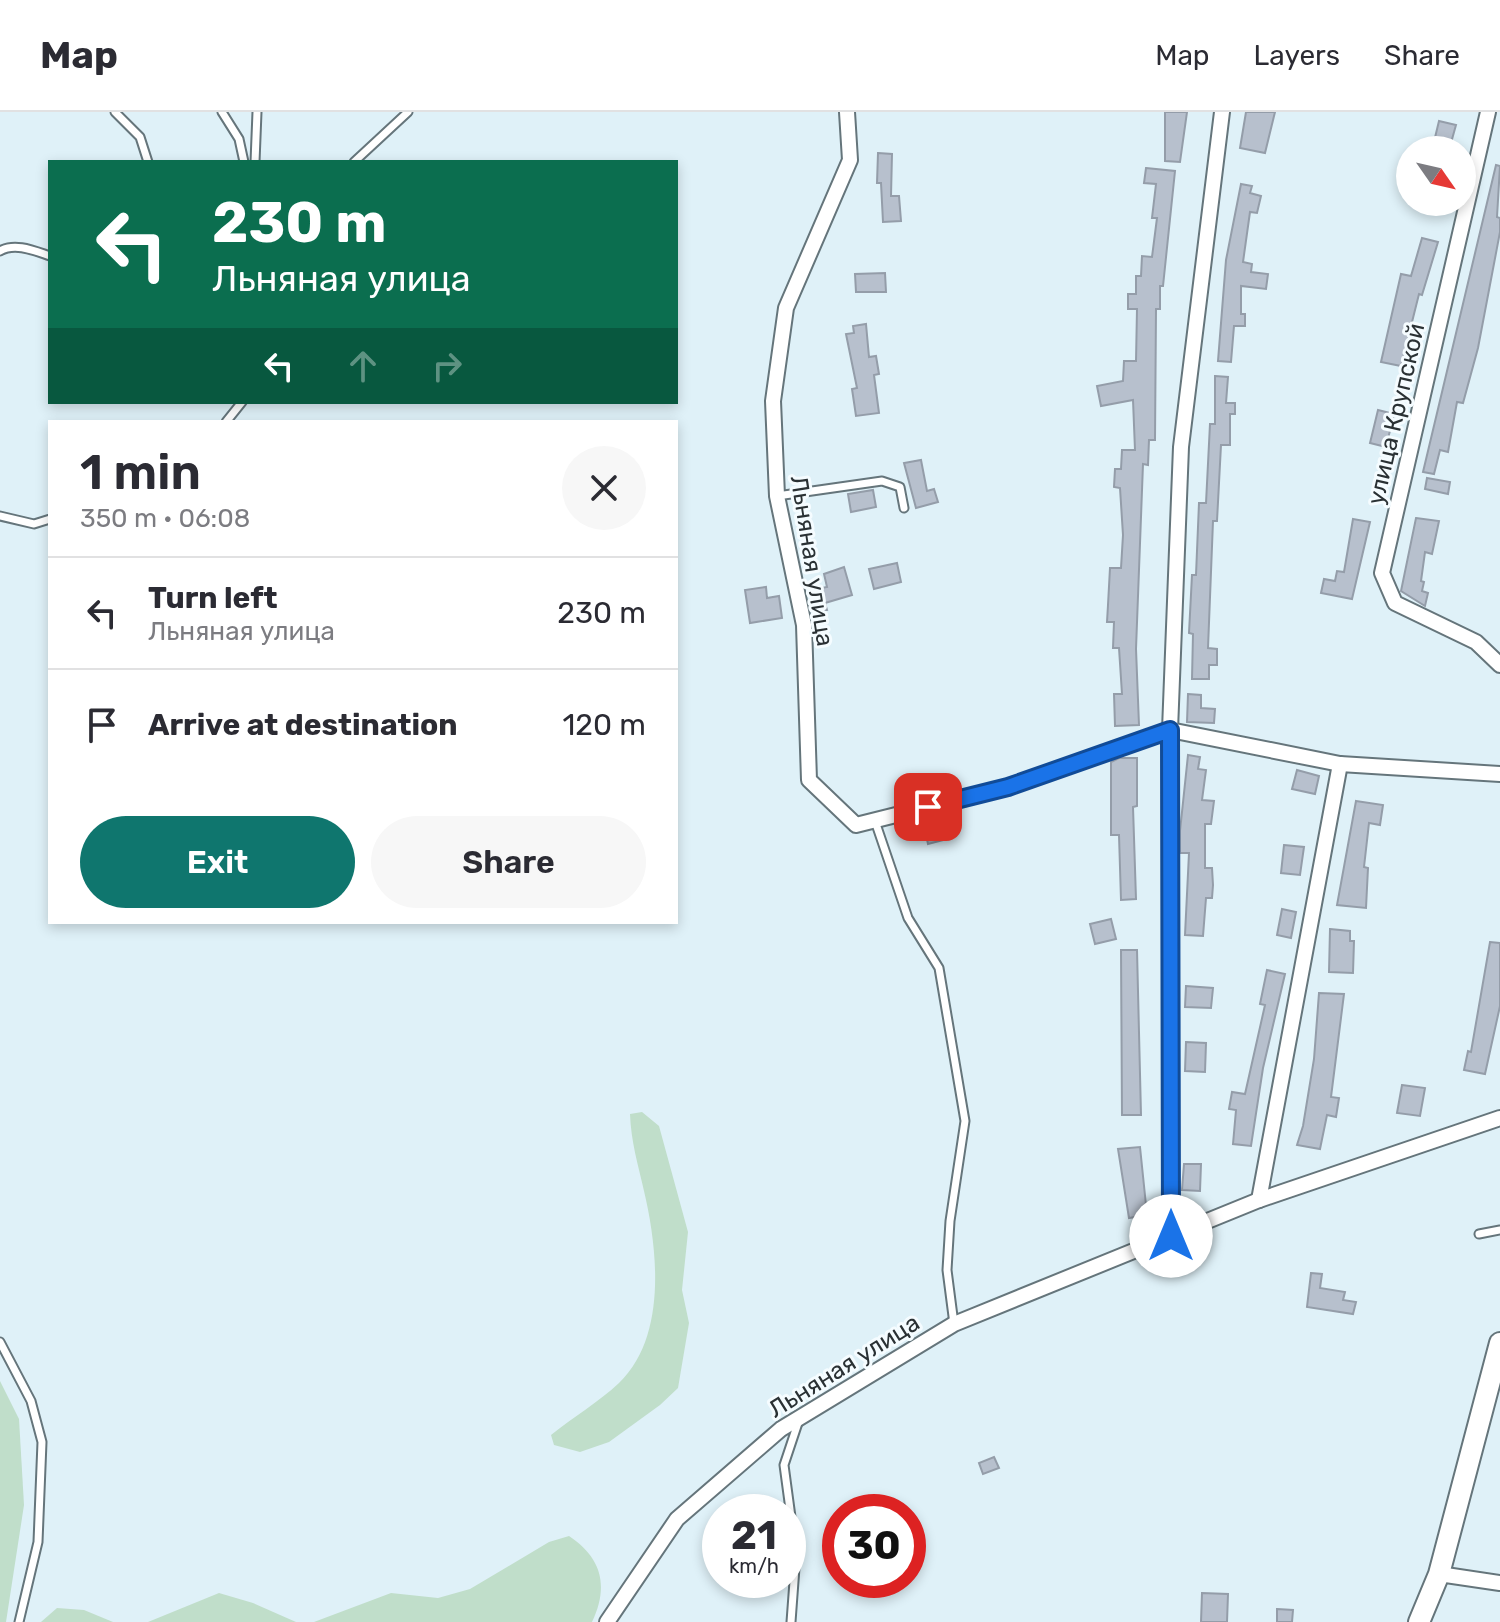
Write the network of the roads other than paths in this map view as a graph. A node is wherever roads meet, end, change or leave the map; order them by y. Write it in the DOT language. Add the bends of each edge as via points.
graph roads {
  1 [pos="115,112"];
  2 [pos="222,112"];
  3 [pos="257,112"];
  4 [pos="408,112"];
  5 [pos="847,112"];
  6 [pos="1222,112"];
  7 [pos="1488,112"];
  8 [pos="147,160"];
  9 [pos="244,160"];
  10 [pos="255,160"];
  11 [pos="356,160"];
  12 [pos="0,251"];
  13 [pos="48,255"];
  14 [pos="240,404"];
  15 [pos="228,420"];
  16 [pos="777,496"];
  17 [pos="904,508"];
  18 [pos="0,516"];
  19 [pos="48,520"];
  20 [pos="1500,665"];
  21 [pos="1170,730"];
  22 [pos="1340,764"];
  23 [pos="1500,774"];
  24 [pos="875,821"];
  25 [pos="1500,1118"];
  26 [pos="1259,1200"];
  27 [pos="1500,1230"];
  28 [pos="1479,1234"];
  29 [pos="1171,1236"];
  30 [pos="954,1324"];
  31 [pos="0,1342"];
  32 [pos="1500,1343"];
  33 [pos="800,1417"];
  34 [pos="1439,1574"];
  35 [pos="1500,1583"];
  36 [pos="19,1622"];
  37 [pos="607,1622"];
  38 [pos="791,1622"];
  39 [pos="1419,1622"];
  1 -- 8 [label="lane" via="140,137"];
  2 -- 9 [label="lane" via="239,139"];
  3 -- 10 [label="lane"];
  4 -- 11 [label="lane"];
  5 -- 16 [label="street, Льняная улица" via="850,160 786,308 773,401"];
  6 -- 21 [label="street" via="1181,447"];
  7 -- 20 [label="street, улица Крупской" via="1382,573 1395,603 1476,642"];
  12 -- 13 [label="lane" via="25,248"];
  14 -- 15 [label="lane"];
  16 -- 17 [label="lane" via="882,481 900,487"];
  16 -- 24 [label="street, Льняная улица" via="804,625 809,780 856,825"];
  18 -- 19 [label="lane" via="34,524"];
  21 -- 22 [label="street"];
  21 -- 24 [label="street" via="1008,787"];
  21 -- 29 [label="street"];
  22 -- 23 [label="street"];
  22 -- 26 [label="street"];
  24 -- 30 [label="lane" via="908,918 939,968 965,1121 948,1258"];
  25 -- 26 [label="street, Льняная улица"];
  26 -- 29 [label="street, Льняная улица"];
  27 -- 28 [label="lane"];
  29 -- 30 [label="street, Льняная улица"];
  30 -- 33 [label="street, Льняная улица"];
  31 -- 36 [label="lane" via="31,1401 42,1442 38,1542"];
  32 -- 34 [label="main road"];
  33 -- 37 [label="street, Льняная улица" via="677,1519"];
  33 -- 38 [label="lane" via="784,1465 796,1554"];
  34 -- 35 [label="street"];
  34 -- 39 [label="main road"];
}
